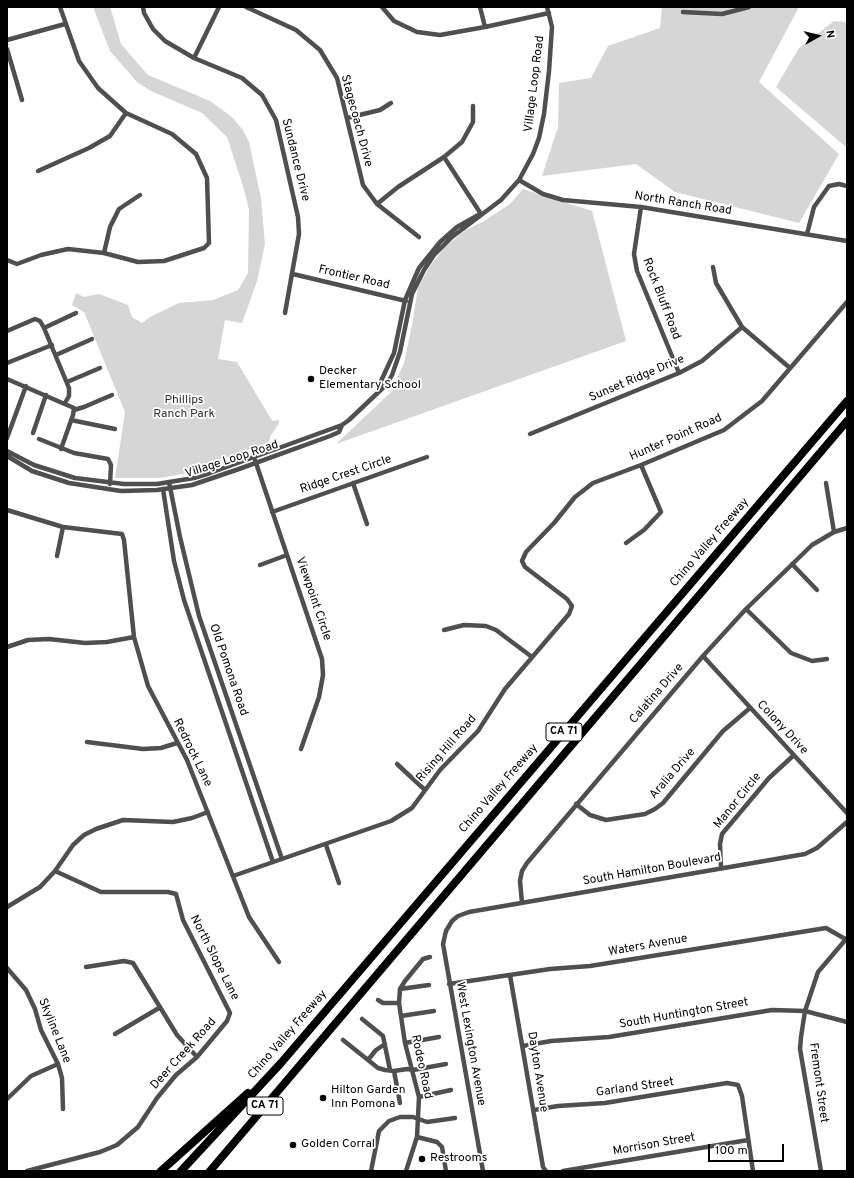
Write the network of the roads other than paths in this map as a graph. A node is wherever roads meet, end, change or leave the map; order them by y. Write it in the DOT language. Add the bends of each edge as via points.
graph roads {
  1 [pos="60,7"];
  2 [pos="143,7"];
  3 [pos="219,7"];
  4 [pos="246,7"];
  5 [pos="382,7"];
  6 [pos="480,7"];
  7 [pos="547,7"];
  8 [pos="749,7"];
  9 [pos="683,12"];
  10 [pos="549,13"];
  11 [pos="65,24"];
  12 [pos="485,27"];
  13 [pos="7,40"];
  14 [pos="7,50"];
  15 [pos="194,58"];
  16 [pos="22,100"];
  17 [pos="391,103"];
  18 [pos="473,106"];
  19 [pos="126,113"];
  20 [pos="347,118"];
  21 [pos="444,157"];
  22 [pos="38,171"];
  23 [pos="519,180"];
  24 [pos="847,186"];
  25 [pos="140,195"];
  26 [pos="377,204"];
  27 [pos="641,207"];
  28 [pos="482,214"];
  29 [pos="807,234"];
  30 [pos="418,238"];
  31 [pos="847,241"];
  32 [pos="104,253"];
  33 [pos="7,260"];
  34 [pos="713,267"];
  35 [pos="293,274"];
  36 [pos="404,300"];
  37 [pos="410,302"];
  38 [pos="847,302"];
  39 [pos="285,313"];
  40 [pos="76,314"];
  41 [pos="742,327"];
  42 [pos="44,328"];
  43 [pos="7,331"];
  44 [pos="92,339"];
  45 [pos="52,345"];
  46 [pos="56,355"];
  47 [pos="7,363"];
  48 [pos="100,368"];
  49 [pos="790,368"];
  50 [pos="679,373"];
  51 [pos="7,378"];
  52 [pos="67,382"];
  53 [pos="26,386"];
  54 [pos="380,390"];
  55 [pos="46,395"];
  56 [pos="112,395"];
  57 [pos="847,401"];
  58 [pos="65,403"];
  59 [pos="74,410"];
  60 [pos="71,420"];
  61 [pos="847,421"];
  62 [pos="342,425"];
  63 [pos="115,429"];
  64 [pos="33,433"];
  65 [pos="530,434"];
  66 [pos="7,438"];
  67 [pos="39,439"];
  68 [pos="61,449"];
  69 [pos="7,451"];
  70 [pos="7,456"];
  71 [pos="254,457"];
  72 [pos="427,457"];
  73 [pos="256,463"];
  74 [pos="641,465"];
  75 [pos="169,482"];
  76 [pos="110,483"];
  77 [pos="826,483"];
  78 [pos="354,484"];
  79 [pos="170,488"];
  80 [pos="163,489"];
  81 [pos="109,490"];
  82 [pos="7,510"];
  83 [pos="272,512"];
  84 [pos="367,524"];
  85 [pos="63,527"];
  86 [pos="847,528"];
  87 [pos="834,532"];
  88 [pos="626,543"];
  89 [pos="287,555"];
  90 [pos="56,556"];
  91 [pos="522,560"];
  92 [pos="792,564"];
  93 [pos="260,565"];
  94 [pos="818,590"];
  95 [pos="746,609"];
  96 [pos="444,630"];
  97 [pos="134,637"];
  98 [pos="7,647"];
  99 [pos="703,656"];
  100 [pos="532,657"];
  101 [pos="828,659"];
  102 [pos="750,708"];
  103 [pos="87,742"];
  104 [pos="177,743"];
  105 [pos="301,749"];
  106 [pos="794,755"];
  107 [pos="398,764"];
  108 [pos="425,790"];
  109 [pos="576,804"];
  110 [pos="208,812"];
  111 [pos="847,814"];
  112 [pos="847,822"];
  113 [pos="326,844"];
  114 [pos="282,859"];
  115 [pos="273,862"];
  116 [pos="721,868"];
  117 [pos="55,871"];
  118 [pos="233,876"];
  119 [pos="339,883"];
  120 [pos="522,902"];
  121 [pos="7,907"];
  122 [pos="452,921"];
  123 [pos="847,939"];
  124 [pos="430,957"];
  125 [pos="279,962"];
  126 [pos="86,967"];
  127 [pos="7,968"];
  128 [pos="510,975"];
  129 [pos="449,984"];
  130 [pos="429,985"];
  131 [pos="400,989"];
  132 [pos="378,1000"];
  133 [pos="399,1003"];
  134 [pos="159,1008"];
  135 [pos="434,1011"];
  136 [pos="805,1011"];
  137 [pos="230,1013"];
  138 [pos="401,1016"];
  139 [pos="362,1019"];
  140 [pos="847,1022"];
  141 [pos="115,1034"];
  142 [pos="439,1037"];
  143 [pos="343,1040"];
  144 [pos="320,1042"];
  145 [pos="405,1043"];
  146 [pos="385,1044"];
  147 [pos="523,1046"];
  148 [pos="197,1056"];
  149 [pos="368,1060"];
  150 [pos="281,1063"];
  151 [pos="58,1064"];
  152 [pos="446,1064"];
  153 [pos="413,1070"];
  154 [pos="392,1071"];
  155 [pos="451,1090"];
  156 [pos="419,1097"];
  157 [pos="7,1100"];
  158 [pos="400,1104"];
  159 [pos="63,1109"];
  160 [pos="534,1110"];
  161 [pos="455,1118"];
  162 [pos="419,1119"];
  163 [pos="416,1137"];
  164 [pos="748,1140"];
  165 [pos="27,1171"];
  166 [pos="161,1171"];
  167 [pos="181,1171"];
  168 [pos="210,1171"];
  169 [pos="217,1171"];
  170 [pos="371,1171"];
  171 [pos="406,1171"];
  172 [pos="446,1171"];
  173 [pos="483,1171"];
  174 [pos="546,1171"];
  175 [pos="563,1171"];
  176 [pos="753,1171"];
  177 [pos="821,1171"];
  1 -- 11 [label="street"];
  2 -- 15 [label="street, Sundance Drive" via="153,29 165,41"];
  3 -- 15 [label="street"];
  4 -- 20 [label="street, Stagecoach Drive" via="296,30 320,50 337,78"];
  5 -- 12 [label="street" via="394,20 417,32 440,35"];
  6 -- 12 [label="street"];
  7 -- 10 [label="street, Village Loop Road"];
  8 -- 9 [label="street" via="722,14"];
  10 -- 12 [label="street"];
  10 -- 23 [label="street, Village Loop Road" via="552,42 544,114 534,154"];
  11 -- 13 [label="street"];
  11 -- 19 [label="street" via="79,61 98,88"];
  14 -- 16 [label="street"];
  15 -- 35 [label="street, Sundance Drive" via="242,78 262,95 276,120 298,217 299,234"];
  17 -- 20 [label="street" via="380,110"];
  18 -- 21 [label="street" via="473,122 462,142"];
  19 -- 22 [label="street" via="110,136"];
  19 -- 32 [label="street" via="172,134 196,154 208,178 210,237 204,248 164,261 138,262"];
  20 -- 26 [label="street, Stagecoach Drive" via="363,185"];
  21 -- 26 [label="street"];
  21 -- 28 [label="street"];
  23 -- 27 [label="street, North Ranch Road" via="544,194 563,200"];
  23 -- 28 [label="street, Village Loop Road"];
  24 -- 29 [label="street" via="829,186 814,207"];
  25 -- 32 [label="street" via="119,209 110,227"];
  26 -- 30 [label="street, Stagecoach Drive"];
  27 -- 29 [label="street, North Ranch Road"];
  27 -- 50 [label="street, Rock Bluff Road" via="634,254 637,271"];
  28 -- 36 [label="street, Village Loop Road" via="458,227 432,250 419,268"];
  28 -- 37 [label="street, Village Loop Road" via="434,255 416,284"];
  29 -- 31 [label="street, North Ranch Road"];
  32 -- 33 [label="street" via="68,249 17,264"];
  34 -- 41 [label="street" via="716,283"];
  35 -- 36 [label="street, Frontier Road"];
  35 -- 39 [label="street, Sundance Drive"];
  36 -- 37 [label="street, Frontier Road"];
  36 -- 54 [label="street, Village Loop Road" via="394,353 381,381"];
  37 -- 54 [label="street, Village Loop Road" via="397,362 387,384"];
  38 -- 49 [label="street, Hunter Point Road"];
  40 -- 42 [label="street"];
  41 -- 49 [label="street"];
  41 -- 50 [label="street, Sunset Ridge Drive" via="702,361"];
  42 -- 43 [label="street" via="40,321 35,319"];
  42 -- 45 [label="street"];
  44 -- 46 [label="street"];
  45 -- 46 [label="street"];
  45 -- 47 [label="street"];
  46 -- 52 [label="street"];
  48 -- 52 [label="street"];
  49 -- 74 [label="street, Hunter Point Road" via="762,401 724,430"];
  50 -- 65 [label="street, Sunset Ridge Drive"];
  51 -- 53 [label="street"];
  52 -- 58 [label="street" via="70,392"];
  53 -- 55 [label="street"];
  53 -- 66 [label="street"];
  54 -- 62 [label="street, Village Loop Road" via="366,406"];
  55 -- 58 [label="street"];
  55 -- 64 [label="street"];
  56 -- 59 [label="street"];
  57 -- 150 [label="highway, Chino Valley Freeway / CA 71"];
  58 -- 59 [label="street"];
  59 -- 60 [label="street"];
  60 -- 63 [label="street"];
  60 -- 68 [label="street"];
  61 -- 144 [label="highway, Chino Valley Freeway / CA 71"];
  62 -- 71 [label="street, Village Loop Road"];
  62 -- 73 [label="street, Village Loop Road" via="339,432 330,436"];
  67 -- 68 [label="street"];
  68 -- 76 [label="street" via="108,459 111,465"];
  69 -- 76 [label="street, Village Loop Road" via="53,472"];
  70 -- 81 [label="street, Village Loop Road" via="49,478"];
  71 -- 73 [label="street, Viewpoint Circle"];
  71 -- 75 [label="street, Village Loop Road" via="194,478"];
  72 -- 78 [label="street, Ridge Crest Circle"];
  73 -- 79 [label="street, Village Loop Road" via="202,482"];
  73 -- 83 [label="street, Viewpoint Circle"];
  74 -- 88 [label="street" via="661,512 644,530"];
  74 -- 91 [label="street, Hunter Point Road" via="593,483 575,497 526,552"];
  75 -- 76 [label="street, Village Loop Road" via="140,485"];
  75 -- 79 [label="street, Old Pomona Road"];
  76 -- 81 [label="street"];
  77 -- 87 [label="street"];
  78 -- 83 [label="street, Ridge Crest Circle"];
  78 -- 84 [label="street"];
  79 -- 80 [label="street, Village Loop Road"];
  79 -- 114 [label="street, Old Pomona Road" via="199,616"];
  80 -- 81 [label="street, Village Loop Road" via="139,492"];
  80 -- 115 [label="street, Old Pomona Road" via="174,561 184,600"];
  82 -- 85 [label="street"];
  83 -- 89 [label="street, Viewpoint Circle"];
  85 -- 90 [label="street"];
  85 -- 97 [label="street, Redrock Lane" via="122,534"];
  86 -- 87 [label="street, Calatina Drive"];
  87 -- 92 [label="street, Calatina Drive" via="812,545"];
  89 -- 93 [label="street"];
  89 -- 105 [label="street, Viewpoint Circle" via="322,659 323,675 319,697"];
  91 -- 100 [label="street, Rising Hill Road" via="525,567 567,599 572,606 569,614"];
  92 -- 94 [label="street"];
  92 -- 95 [label="street, Calatina Drive"];
  95 -- 99 [label="street, Calatina Drive"];
  95 -- 101 [label="street" via="791,653 812,661"];
  96 -- 100 [label="street" via="464,625 486,626 496,630"];
  97 -- 98 [label="street" via="85,643 49,639 28,640"];
  97 -- 104 [label="street, Redrock Lane" via="148,686"];
  99 -- 102 [label="street, Colony Drive"];
  99 -- 109 [label="street, Calatina Drive"];
  100 -- 108 [label="street, Rising Hill Road" via="505,689 478,731 440,770"];
  102 -- 106 [label="street, Colony Drive"];
  102 -- 109 [label="street, Aralia Drive" via="723,731 663,803 645,814 606,820 590,816"];
  103 -- 104 [label="street" via="142,749 161,748"];
  104 -- 110 [label="street, Redrock Lane" via="187,760"];
  106 -- 111 [label="street, Colony Drive"];
  106 -- 116 [label="street, Manor Circle" via="769,778 722,834"];
  107 -- 108 [label="street"];
  108 -- 113 [label="street, Rising Hill Road" via="412,808 391,821"];
  109 -- 120 [label="street, Calatina Drive" via="522,871"];
  110 -- 117 [label="street" via="173,822 123,820 96,829 73,845"];
  110 -- 118 [label="street, Redrock Lane"];
  112 -- 116 [label="street, South Hamilton Boulevard" via="817,848 805,854"];
  113 -- 114 [label="street, Rising Hill Road"];
  113 -- 119 [label="street"];
  114 -- 115 [label="street, Rising Hill Road"];
  115 -- 118 [label="street, Rising Hill Road"];
  116 -- 120 [label="street, South Hamilton Boulevard"];
  117 -- 121 [label="street" via="40,887"];
  117 -- 137 [label="street, North Slope Lane" via="101,892 176,894 183,920"];
  118 -- 125 [label="street, Redrock Lane" via="249,917"];
  120 -- 122 [label="street, South Hamilton Boulevard" via="469,912"];
  122 -- 129 [label="street, West Lexington Avenue" via="443,944"];
  123 -- 128 [label="street, Waters Avenue" via="826,928 590,966"];
  123 -- 136 [label="street, Fremont Street" via="818,972"];
  124 -- 131 [label="street" via="423,958"];
  126 -- 134 [label="street" via="124,961 133,964"];
  127 -- 151 [label="street, Skyline Lane" via="26,990 36,1009 41,1030"];
  128 -- 129 [label="street, Waters Avenue"];
  128 -- 147 [label="street, Dayton Avenue"];
  129 -- 173 [label="street, West Lexington Avenue"];
  130 -- 131 [label="street"];
  131 -- 133 [label="street, Rodeo Road"];
  132 -- 133 [label="street" via="383,1003"];
  133 -- 138 [label="street, Rodeo Road"];
  134 -- 141 [label="street"];
  134 -- 148 [label="street" via="177,1035"];
  135 -- 138 [label="street"];
  136 -- 140 [label="street, South Huntington Street"];
  136 -- 147 [label="street, South Huntington Street" via="772,1010 609,1037 550,1041"];
  136 -- 177 [label="street, Fremont Street" via="800,1049"];
  137 -- 148 [label="street, Deer Creek Road" via="227,1021"];
  138 -- 145 [label="street, Rodeo Road"];
  139 -- 146 [label="street" via="382,1036"];
  142 -- 145 [label="street"];
  143 -- 149 [label="street"];
  144 -- 168 [label="highway, Chino Valley Freeway / CA 71"];
  144 -- 169 [label="highway"];
  145 -- 153 [label="street, Rodeo Road"];
  146 -- 149 [label="street"];
  146 -- 154 [label="street"];
  147 -- 160 [label="street, Dayton Avenue"];
  148 -- 165 [label="street, Deer Creek Road" via="176,1075 138,1127 117,1145 100,1152"];
  149 -- 154 [label="street" via="378,1068"];
  150 -- 166 [label="highway"];
  150 -- 167 [label="highway, Chino Valley Freeway / CA 71"];
  151 -- 157 [label="street" via="31,1076"];
  151 -- 159 [label="street, Skyline Lane" via="62,1078"];
  152 -- 153 [label="street"];
  153 -- 154 [label="street"];
  153 -- 156 [label="street, Rodeo Road"];
  154 -- 158 [label="street"];
  155 -- 156 [label="street"];
  156 -- 162 [label="street, Rodeo Road"];
  160 -- 164 [label="street, Garland Street" via="605,1103 727,1083 738,1085"];
  160 -- 174 [label="street, Dayton Avenue" via="543,1167"];
  161 -- 162 [label="street" via="427,1122"];
  162 -- 163 [label="street, Rodeo Road"];
  162 -- 170 [label="street" via="400,1117 389,1121 378,1131"];
  163 -- 171 [label="street, Rodeo Road"];
  163 -- 172 [label="street" via="437,1142 442,1147"];
  164 -- 175 [label="street, Morrison Street"];
  164 -- 176 [label="street"];
}
